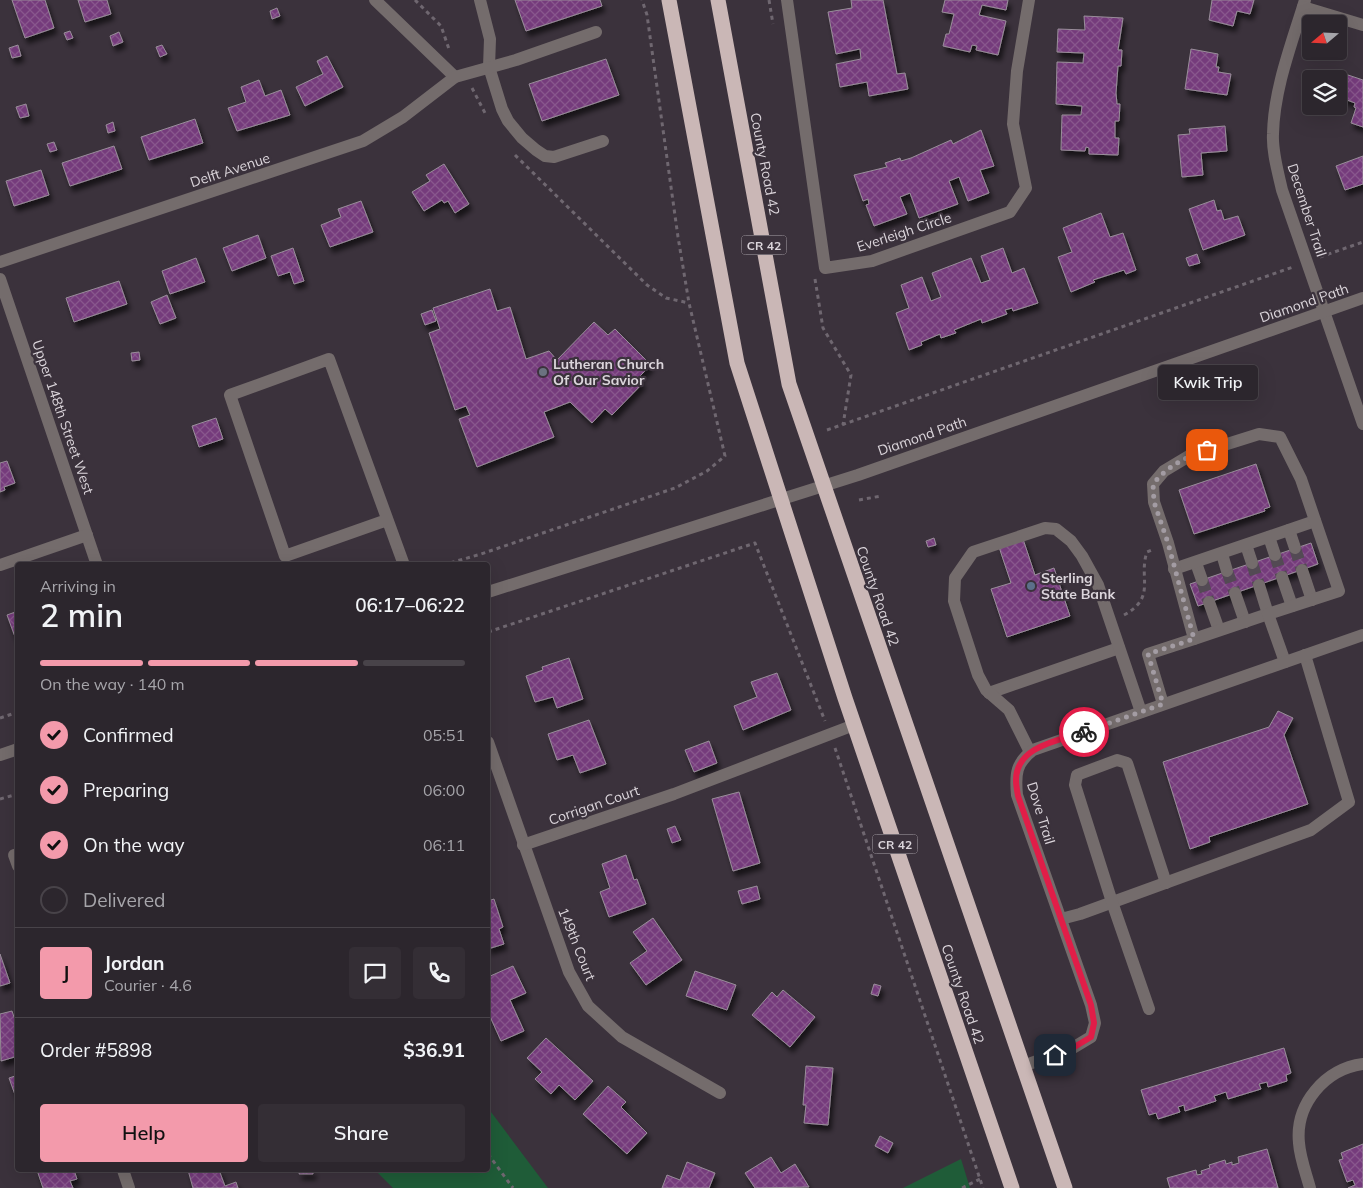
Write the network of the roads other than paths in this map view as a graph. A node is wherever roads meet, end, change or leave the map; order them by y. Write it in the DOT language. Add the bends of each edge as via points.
graph roads {
  1 [pos="375,0"];
  2 [pos="480,0"];
  3 [pos="669,0"];
  4 [pos="718,0"];
  5 [pos="788,0"];
  6 [pos="1029,0"];
  7 [pos="1304,4"];
  8 [pos="1363,26"];
  9 [pos="596,32"];
  10 [pos="489,67"];
  11 [pos="455,76"];
  12 [pos="603,141"];
  13 [pos="0,262"];
  14 [pos="0,279"];
  15 [pos="1363,298"];
  16 [pos="1324,311"];
  17 [pos="1363,424"];
  18 [pos="823,486"];
  19 [pos="782,498"];
  20 [pos="388,520"];
  21 [pos="1315,521"];
  22 [pos="1289,530"];
  23 [pos="87,535"];
  24 [pos="1269,537"];
  25 [pos="1246,545"];
  26 [pos="1295,548"];
  27 [pos="1222,554"];
  28 [pos="1275,555"];
  29 [pos="96,562"];
  30 [pos="403,562"];
  31 [pos="1196,562"];
  32 [pos="1252,563"];
  33 [pos="0,565"];
  34 [pos="1174,569"];
  35 [pos="1302,570"];
  36 [pos="1227,571"];
  37 [pos="1282,577"];
  38 [pos="1202,580"];
  39 [pos="1259,585"];
  40 [pos="490,591"];
  41 [pos="1234,593"];
  42 [pos="1312,600"];
  43 [pos="1209,602"];
  44 [pos="1292,606"];
  45 [pos="1268,614"];
  46 [pos="1245,622"];
  47 [pos="1219,630"];
  48 [pos="1363,634"];
  49 [pos="1194,639"];
  50 [pos="1120,648"];
  51 [pos="1305,655"];
  52 [pos="1285,662"];
  53 [pos="989,693"];
  54 [pos="1163,704"];
  55 [pos="1141,712"];
  56 [pos="854,725"];
  57 [pos="490,748"];
  58 [pos="15,750"];
  59 [pos="1030,752"];
  60 [pos="0,755"];
  61 [pos="523,845"];
  62 [pos="1166,883"];
  63 [pos="1112,902"];
  64 [pos="1061,919"];
  65 [pos="1149,1009"];
  66 [pos="1363,1064"];
  67 [pos="1023,1066"];
  68 [pos="720,1093"];
  69 [pos="124,1172"];
  70 [pos="129,1188"];
  71 [pos="1012,1188"];
  72 [pos="1065,1188"];
  73 [pos="1310,1188"];
  1 -- 11 [label="street"];
  2 -- 10 [label="street" via="490,39"];
  3 -- 19 [label="highway, County Road 42 / CR 42" via="737,362"];
  4 -- 18 [label="highway, County Road 42 / CR 42" via="789,384"];
  5 -- 6 [label="street, Everleigh Circle" via="826,268 872,261 1010,212 1026,188 1013,124 1017,71"];
  7 -- 8 [label="street"];
  7 -- 16 [label="street, December Trail" via="1281,80 1273,135 1282,190"];
  9 -- 10 [label="street"];
  10 -- 11 [label="street"];
  10 -- 12 [label="street" via="508,121 522,138 545,156 554,157"];
  11 -- 13 [label="street, Delft Avenue" via="403,117 363,141"];
  14 -- 23 [label="street, Upper 148th Street West"];
  15 -- 16 [label="street, Diamond Path"];
  16 -- 17 [label="street, December Trail"];
  16 -- 18 [label="street, Diamond Path"];
  18 -- 19 [label="street, Diamond Path"];
  18 -- 67 [label="highway, County Road 42 / CR 42"];
  19 -- 40 [label="street, Diamond Path"];
  19 -- 56 [label="highway, County Road 42 / CR 42"];
  20 -- 20 [label="street" via="329,359 230,395 285,556"];
  20 -- 30 [label="street"];
  21 -- 22 [label="street"];
  21 -- 34 [label="street" via="1301,479 1280,437 1259,434 1190,456 1164,471 1153,484 1154,502"];
  21 -- 42 [label="street" via="1339,591"];
  22 -- 24 [label="street"];
  22 -- 26 [label="street"];
  23 -- 29 [label="street, Upper 148th Street West"];
  23 -- 33 [label="street"];
  24 -- 25 [label="street"];
  24 -- 28 [label="street"];
  25 -- 27 [label="street"];
  25 -- 32 [label="street"];
  27 -- 31 [label="street"];
  27 -- 36 [label="street"];
  31 -- 34 [label="street"];
  31 -- 38 [label="street"];
  34 -- 49 [label="street"];
  35 -- 42 [label="street"];
  37 -- 44 [label="street"];
  39 -- 45 [label="street"];
  41 -- 46 [label="street"];
  42 -- 44 [label="street"];
  43 -- 47 [label="street"];
  44 -- 45 [label="street"];
  45 -- 46 [label="street"];
  45 -- 52 [label="street"];
  46 -- 47 [label="street"];
  47 -- 49 [label="street"];
  48 -- 51 [label="street"];
  49 -- 54 [label="street" via="1148,654"];
  50 -- 53 [label="street"];
  50 -- 53 [label="street" via="1098,585 1082,556 1056,529 1044,528 973,552 955,578 954,601 978,675"];
  50 -- 55 [label="street"];
  51 -- 52 [label="street"];
  51 -- 62 [label="street" via="1348,802 1311,830"];
  52 -- 54 [label="street"];
  53 -- 59 [label="street" via="1009,710"];
  54 -- 55 [label="street"];
  55 -- 59 [label="street"];
  56 -- 61 [label="street, Corrigan Court" via="674,794"];
  56 -- 71 [label="highway, County Road 42 / CR 42"];
  57 -- 61 [label="street, 149th Court"];
  58 -- 60 [label="street"];
  59 -- 64 [label="street, Dove Trail" via="1018,767 1015,779 1018,796"];
  61 -- 68 [label="street, 149th Court" via="569,972 588,1006 622,1037"];
  62 -- 63 [label="street"];
  62 -- 63 [label="street" via="1127,763 1117,760 1077,775 1075,784"];
  63 -- 64 [label="street"];
  63 -- 65 [label="street"];
  64 -- 67 [label="street, Dove Trail" via="1091,1005 1094,1023 1091,1037 1071,1049"];
  66 -- 73 [label="street" via="1333,1074 1319,1086 1306,1105 1298,1142"];
  67 -- 72 [label="highway, County Road 42 / CR 42"];
  69 -- 70 [label="street"];
}
